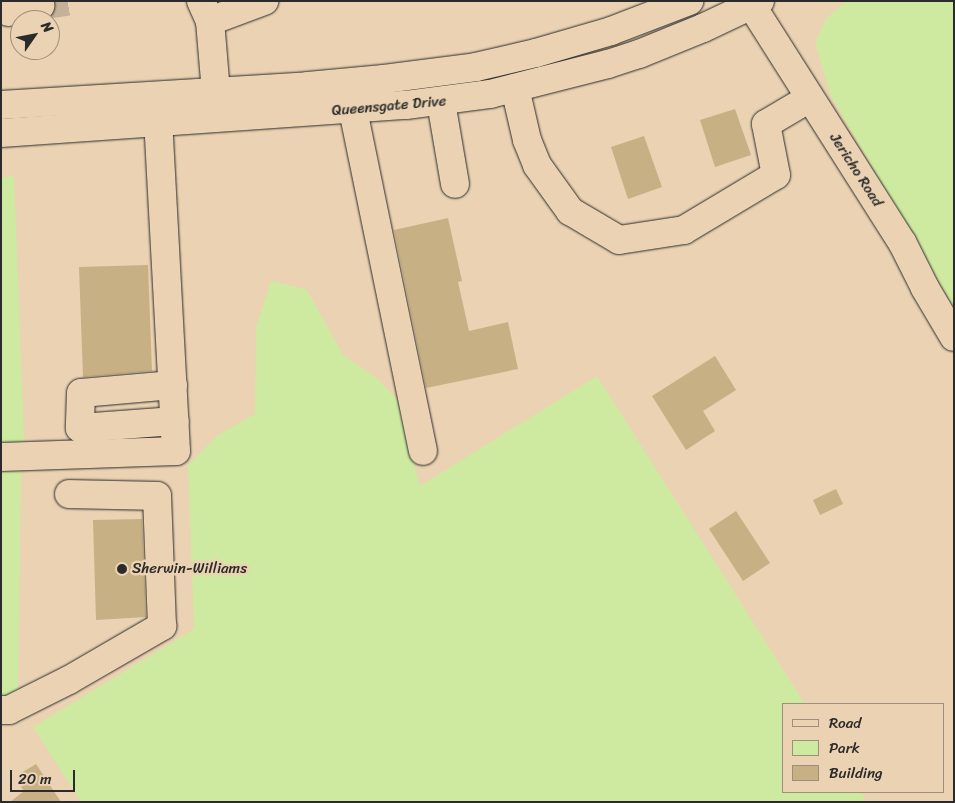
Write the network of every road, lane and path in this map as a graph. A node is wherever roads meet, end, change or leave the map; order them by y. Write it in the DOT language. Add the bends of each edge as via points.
graph roads {
  1 [pos="264,1"];
  2 [pos="689,1"];
  3 [pos="754,3"];
  4 [pos="40,6"];
  5 [pos="205,11"];
  6 [pos="8,15"];
  7 [pos="515,88"];
  8 [pos="216,92"];
  9 [pos="810,98"];
  10 [pos="441,102"];
  11 [pos="1,106"];
  12 [pos="354,110"];
  13 [pos="158,122"];
  14 [pos="1,133"];
  15 [pos="455,184"];
  16 [pos="954,337"];
  17 [pos="173,385"];
  18 [pos="174,421"];
  19 [pos="423,451"];
  20 [pos="1,457"];
  21 [pos="69,494"];
  22 [pos="1,710"];
  1 -- 5 [label="main road"];
  2 -- 8 [label="main road, Queensgate Drive" via="611,31 476,67 384,79"];
  3 -- 7 [label="main road, Queensgate Drive" via="638,54"];
  3 -- 9 [label="main road, Jericho Road"];
  4 -- 6 [label="main road"];
  5 -- 8 [label="main road"];
  7 -- 9 [label="main road" via="527,140 537,164 570,210 619,240 684,230 776,175 766,124"];
  7 -- 10 [label="main road, Queensgate Drive"];
  8 -- 11 [label="main road, Queensgate Drive"];
  9 -- 16 [label="main road, Jericho Road" via="902,242"];
  10 -- 12 [label="main road, Queensgate Drive"];
  10 -- 15 [label="main road"];
  12 -- 13 [label="main road, Queensgate Drive"];
  12 -- 19 [label="main road"];
  13 -- 14 [label="main road, Queensgate Drive"];
  13 -- 17 [label="main road"];
  17 -- 18 [label="main road"];
  17 -- 18 [label="main road" via="81,392 80,428"];
  18 -- 20 [label="main road" via="176,451"];
  21 -- 22 [label="main road" via="156,496 162,626 69,680 9,710"];
}
